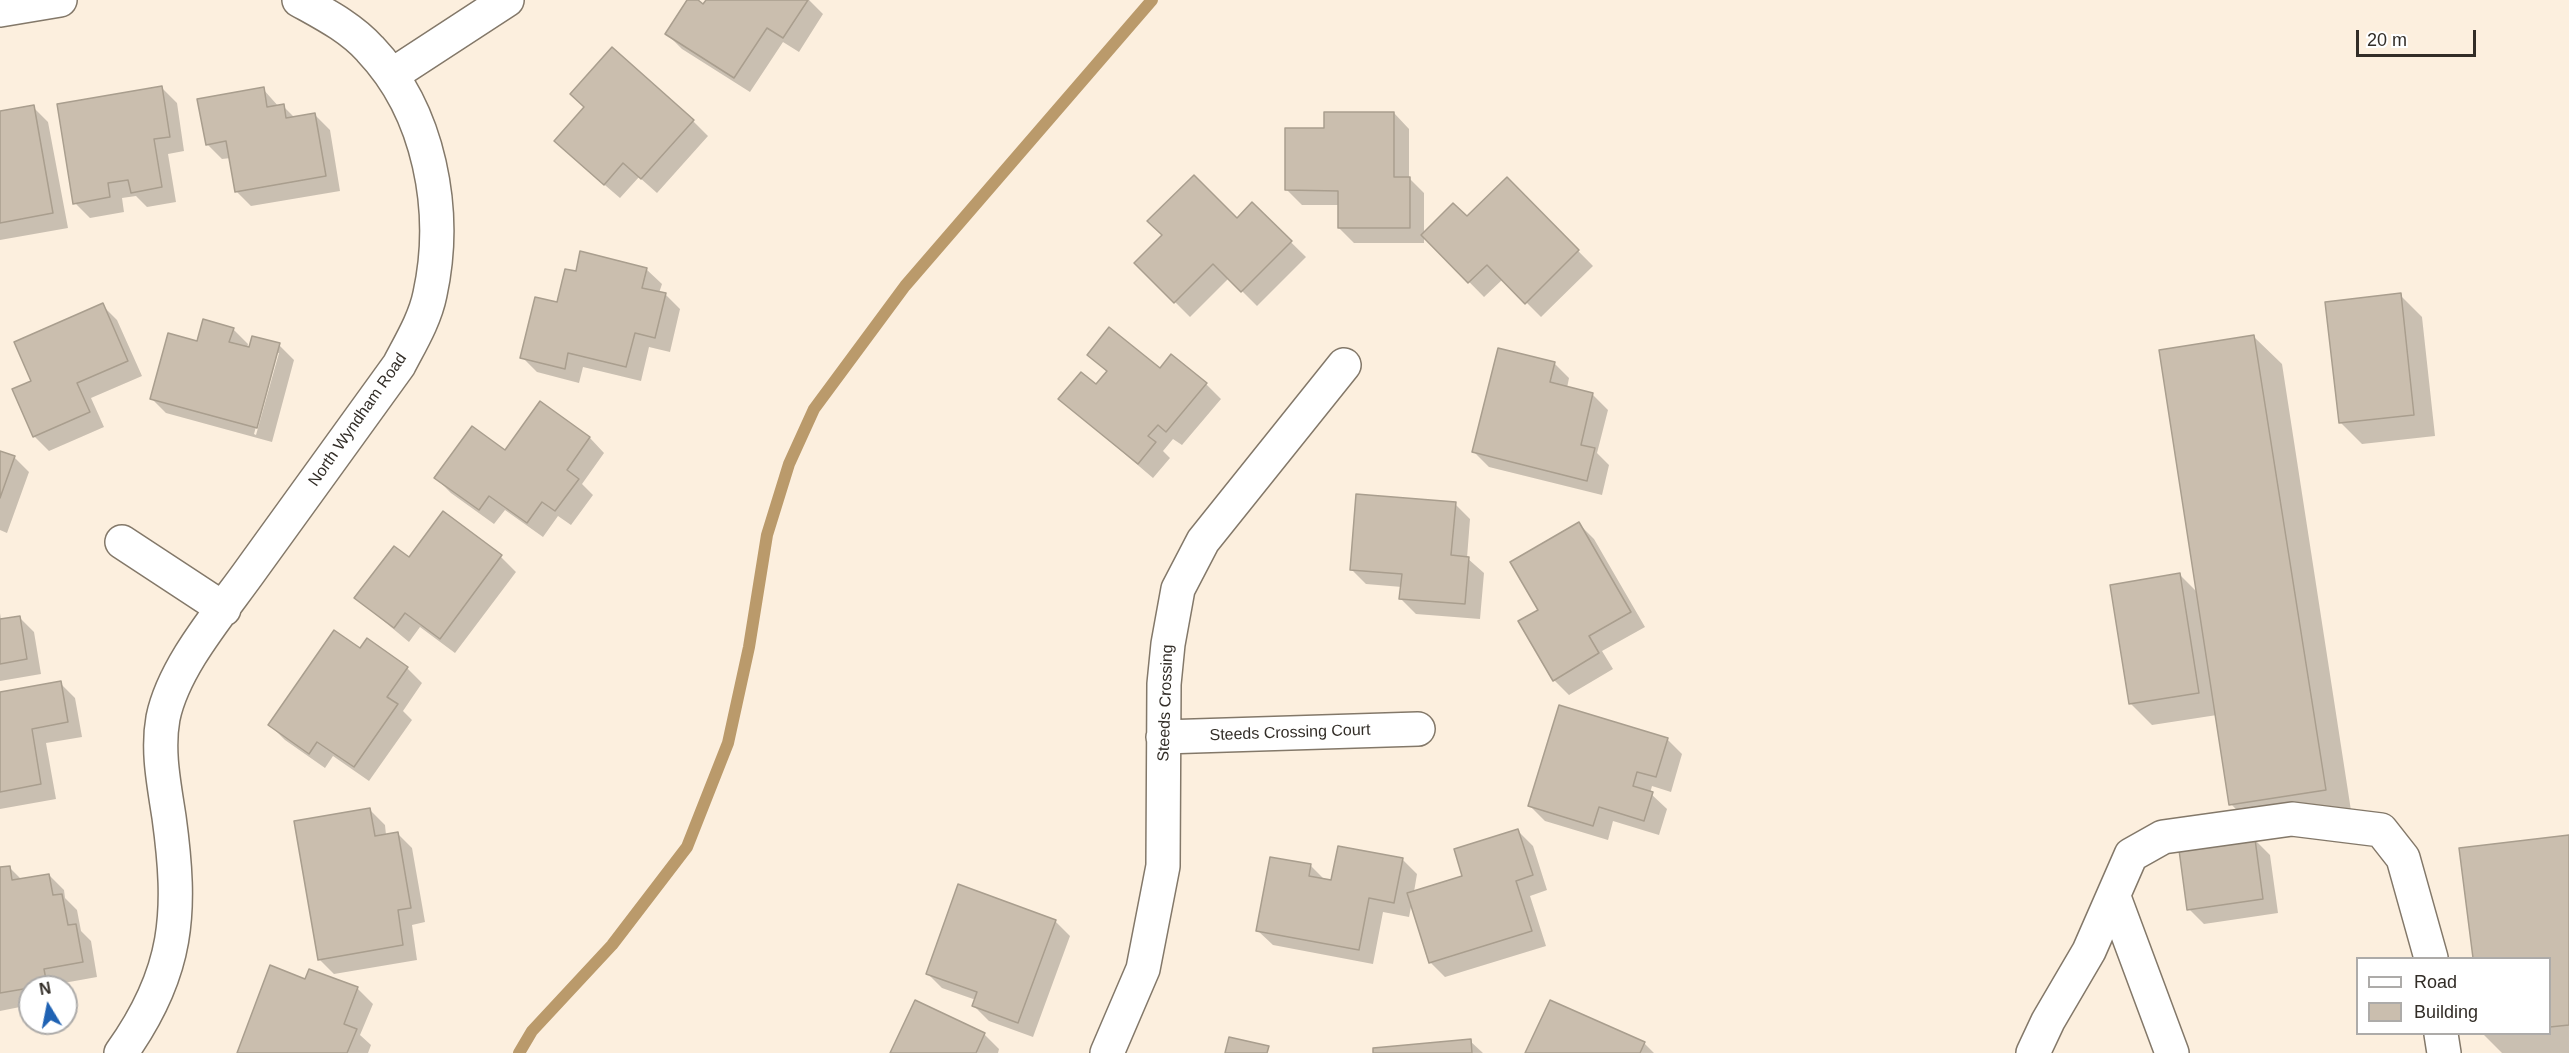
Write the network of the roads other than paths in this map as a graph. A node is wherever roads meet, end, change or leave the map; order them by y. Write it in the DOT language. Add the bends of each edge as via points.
graph roads {
  1 [pos="60,0"];
  2 [pos="299,0"];
  3 [pos="507,0"];
  4 [pos="0,10"];
  5 [pos="392,75"];
  6 [pos="1344,365"];
  7 [pos="122,542"];
  8 [pos="224,609"];
  9 [pos="1418,729"];
  10 [pos="1163,737"];
  11 [pos="2114,897"];
  12 [pos="2431,957"];
  13 [pos="2441,1035"];
  14 [pos="121,1053"];
  15 [pos="1107,1053"];
  16 [pos="2033,1053"];
  17 [pos="2172,1053"];
  18 [pos="2444,1053"];
  1 -- 4 [label="street"];
  2 -- 5 [label="street, North Wyndham Road" via="337,21 369,48"];
  3 -- 5 [label="street"];
  5 -- 8 [label="street, North Wyndham Road" via="413,113 425,147 436,203 438,247 430,296 399,365"];
  6 -- 10 [label="street, Steeds Crossing" via="1203,541 1178,589 1166,664"];
  7 -- 8 [label="street"];
  8 -- 14 [label="street, North Wyndham Road" via="186,663 171,690 163,718 160,752 175,865 174,932 168,964 155,997"];
  9 -- 10 [label="street, Steeds Crossing Court"];
  10 -- 15 [label="street, Steeds Crossing" via="1163,866 1156,909 1143,969"];
  11 -- 12 [label="street" via="2131,855 2163,837 2292,819 2381,830 2403,858"];
  11 -- 16 [label="street" via="2090,951"];
  11 -- 17 [label="street"];
  13 -- 18 [label="street"];
}
